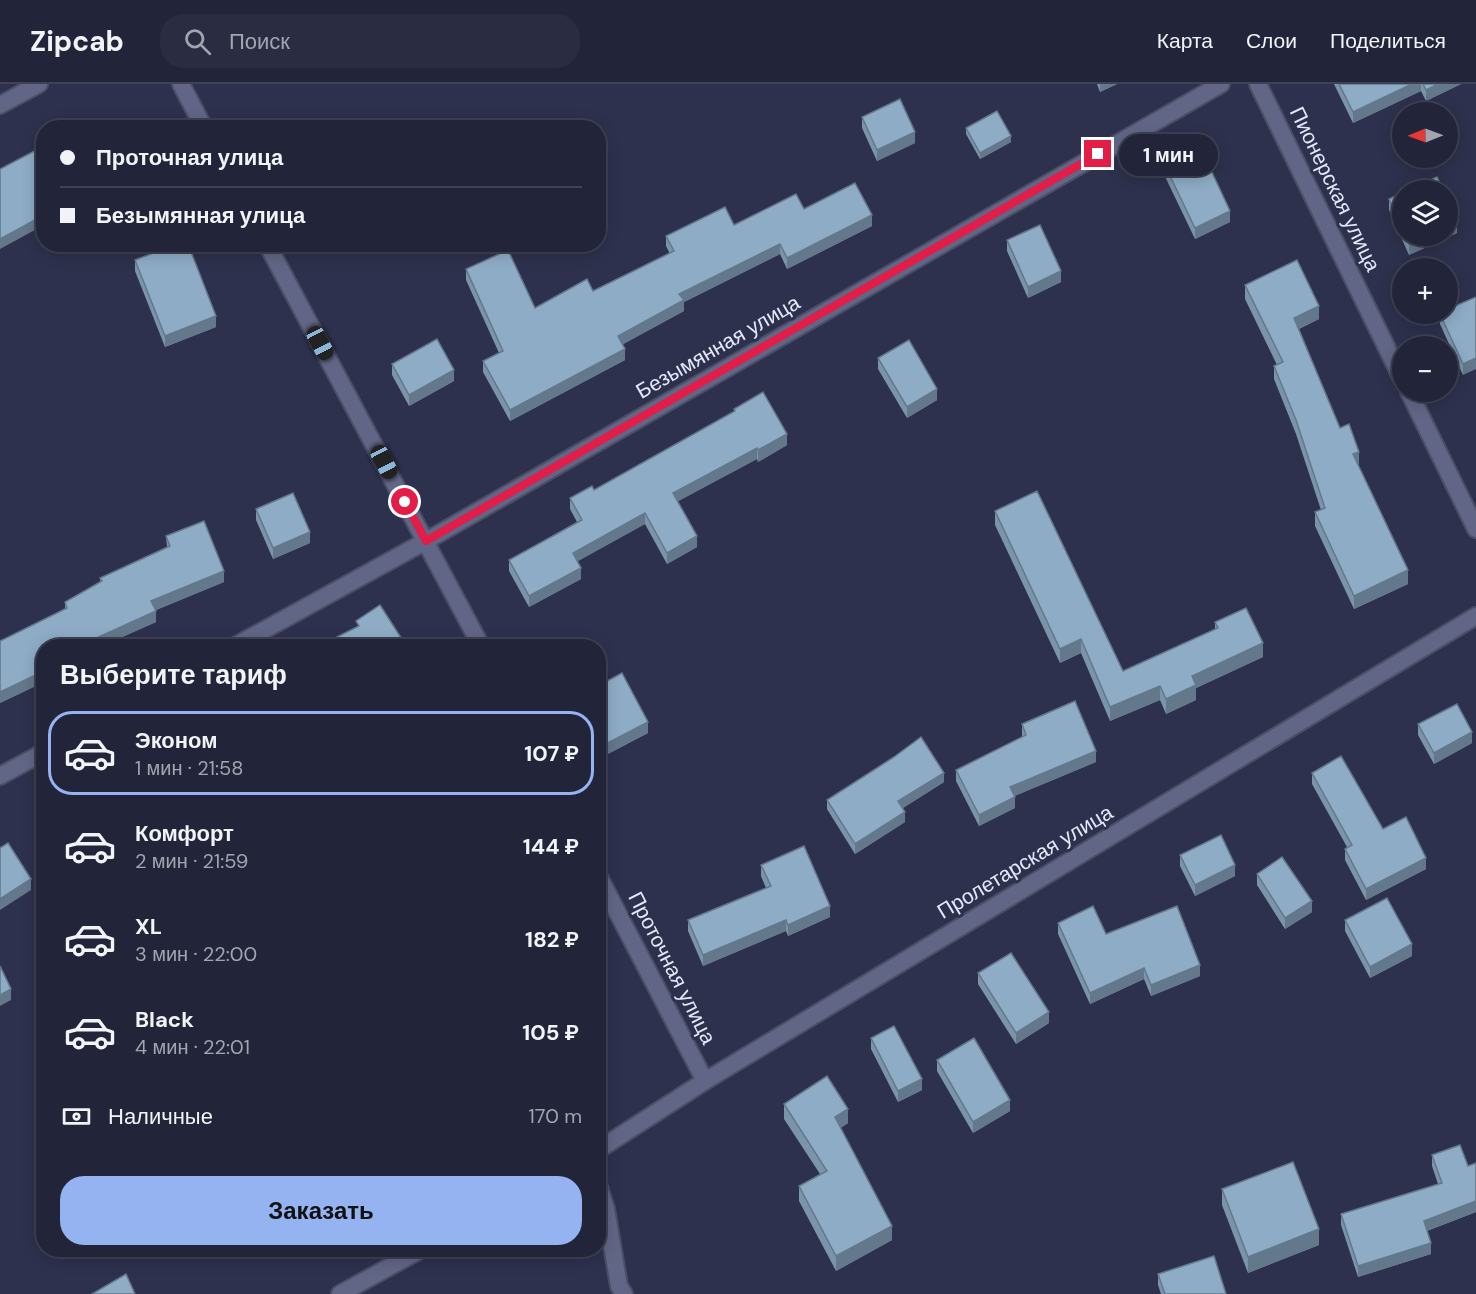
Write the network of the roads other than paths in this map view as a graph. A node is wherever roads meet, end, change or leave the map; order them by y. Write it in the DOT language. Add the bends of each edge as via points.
graph roads {
  1 [pos="39,84"];
  2 [pos="181,84"];
  3 [pos="1221,84"];
  4 [pos="1258,84"];
  5 [pos="0,105"];
  6 [pos="200,120"];
  7 [pos="271,252"];
  8 [pos="1392,359"];
  9 [pos="1413,402"];
  10 [pos="1476,529"];
  11 [pos="426,541"];
  12 [pos="1476,616"];
  13 [pos="248,639"];
  14 [pos="477,639"];
  15 [pos="36,756"];
  16 [pos="0,776"];
  17 [pos="606,890"];
  18 [pos="705,1081"];
  19 [pos="606,1145"];
  20 [pos="606,1209"];
  21 [pos="407,1257"];
  22 [pos="340,1294"];
  23 [pos="624,1294"];
  1 -- 5 [label="street"];
  2 -- 6 [label="street"];
  3 -- 11 [label="street, Безымянная улица"];
  4 -- 8 [label="street, Пионерская улица"];
  7 -- 11 [label="street"];
  9 -- 10 [label="street"];
  11 -- 13 [label="street, Безымянная улица"];
  11 -- 14 [label="street"];
  12 -- 18 [label="street, Пролетарская улица"];
  15 -- 16 [label="street"];
  17 -- 18 [label="street, Проточная улица"];
  18 -- 19 [label="street, Пролетарская улица"];
  20 -- 23 [label="street" via="619,1286"];
  21 -- 22 [label="street"];
}
